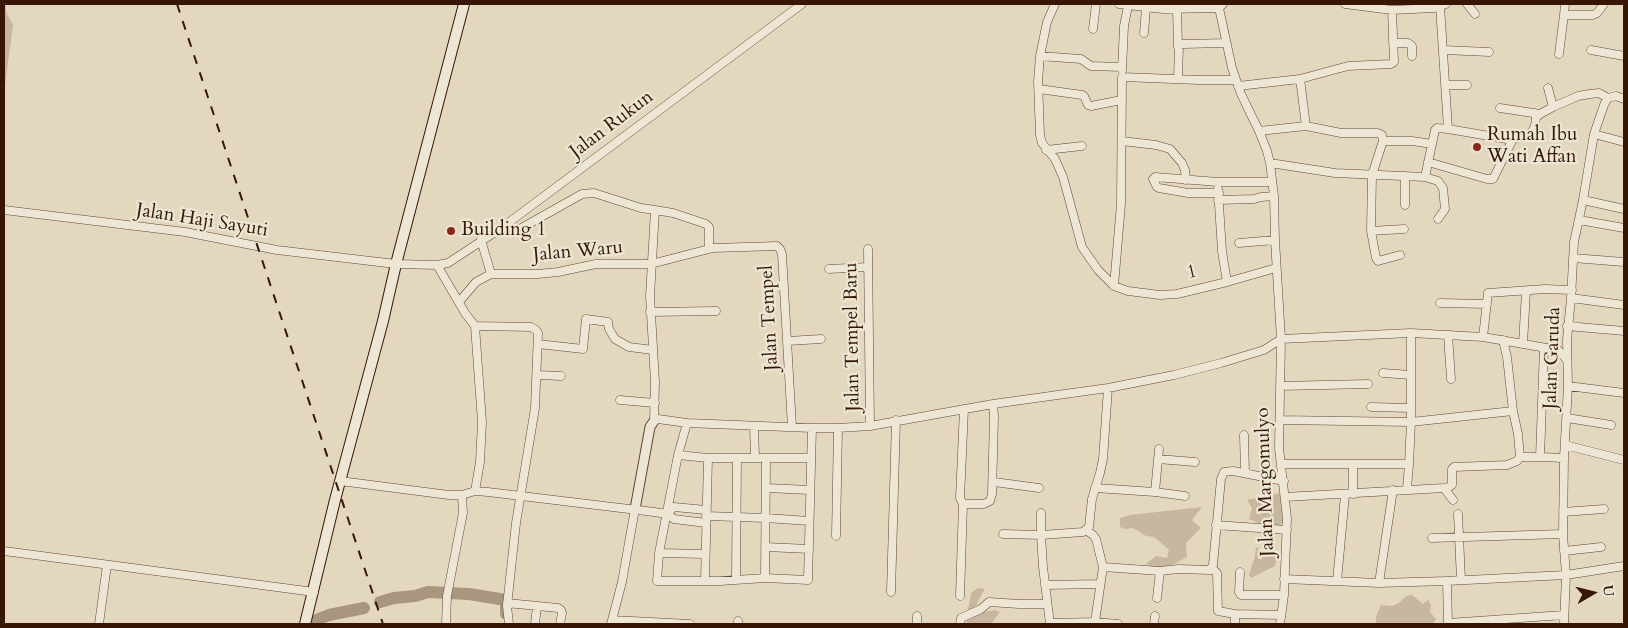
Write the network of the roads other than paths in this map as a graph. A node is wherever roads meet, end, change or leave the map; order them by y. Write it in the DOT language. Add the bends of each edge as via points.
graph roads {
  1 [pos="464,4"];
  2 [pos="802,4"];
  3 [pos="1055,4"];
  4 [pos="1096,4"];
  5 [pos="1119,4"];
  6 [pos="1345,4"];
  7 [pos="1467,4"];
  8 [pos="1565,4"];
  9 [pos="1604,4"];
  10 [pos="1443,5"];
  11 [pos="1128,6"];
  12 [pos="1221,6"];
  13 [pos="1146,8"];
  14 [pos="1177,9"];
  15 [pos="1392,10"];
  16 [pos="1475,14"];
  17 [pos="1564,15"];
  18 [pos="1093,29"];
  19 [pos="1144,34"];
  20 [pos="1226,43"];
  21 [pos="1393,44"];
  22 [pos="1178,47"];
  23 [pos="1444,50"];
  24 [pos="1591,50"];
  25 [pos="1489,52"];
  26 [pos="1560,54"];
  27 [pos="1040,56"];
  28 [pos="1412,56"];
  29 [pos="1624,56"];
  30 [pos="1122,67"];
  31 [pos="1122,77"];
  32 [pos="1178,79"];
  33 [pos="1300,80"];
  34 [pos="1237,83"];
  35 [pos="1446,85"];
  36 [pos="1467,85"];
  37 [pos="1548,88"];
  38 [pos="1039,89"];
  39 [pos="1608,98"];
  40 [pos="1624,99"];
  41 [pos="1122,100"];
  42 [pos="1553,107"];
  43 [pos="1500,108"];
  44 [pos="1540,114"];
  45 [pos="1306,126"];
  46 [pos="1259,130"];
  47 [pos="1448,130"];
  48 [pos="1594,134"];
  49 [pos="1513,139"];
  50 [pos="1122,141"];
  51 [pos="1384,141"];
  52 [pos="1624,142"];
  53 [pos="1432,144"];
  54 [pos="1082,146"];
  55 [pos="1046,150"];
  56 [pos="1428,162"];
  57 [pos="1270,163"];
  58 [pos="1372,175"];
  59 [pos="1405,176"];
  60 [pos="1425,177"];
  61 [pos="1186,180"];
  62 [pos="1218,182"];
  63 [pos="1272,182"];
  64 [pos="1219,196"];
  65 [pos="1274,196"];
  66 [pos="1583,200"];
  67 [pos="1405,205"];
  68 [pos="1624,209"];
  69 [pos="4,210"];
  70 [pos="655,210"];
  71 [pos="1438,219"];
  72 [pos="1579,220"];
  73 [pos="1624,228"];
  74 [pos="500,229"];
  75 [pos="1404,229"];
  76 [pos="1371,230"];
  77 [pos="481,240"];
  78 [pos="1275,240"];
  79 [pos="1239,243"];
  80 [pos="709,249"];
  81 [pos="868,249"];
  82 [pos="1400,255"];
  83 [pos="1573,258"];
  84 [pos="1624,262"];
  85 [pos="396,264"];
  86 [pos="652,264"];
  87 [pos="437,265"];
  88 [pos="868,267"];
  89 [pos="1276,268"];
  90 [pos="829,269"];
  91 [pos="491,274"];
  92 [pos="1227,282"];
  93 [pos="1114,286"];
  94 [pos="1526,290"];
  95 [pos="1572,294"];
  96 [pos="459,302"];
  97 [pos="1440,303"];
  98 [pos="1487,304"];
  99 [pos="1624,305"];
  100 [pos="716,311"];
  101 [pos="650,312"];
  102 [pos="475,326"];
  103 [pos="1567,326"];
  104 [pos="1624,332"];
  105 [pos="1411,333"];
  106 [pos="1448,335"];
  107 [pos="1484,336"];
  108 [pos="821,339"];
  109 [pos="1281,340"];
  110 [pos="1503,340"];
  111 [pos="1567,340"];
  112 [pos="788,341"];
  113 [pos="538,344"];
  114 [pos="1523,344"];
  115 [pos="1544,348"];
  116 [pos="1558,350"];
  117 [pos="653,351"];
  118 [pos="1568,360"];
  119 [pos="1383,373"];
  120 [pos="538,375"];
  121 [pos="1411,375"];
  122 [pos="561,376"];
  123 [pos="1451,379"];
  124 [pos="1368,384"];
  125 [pos="1280,386"];
  126 [pos="1568,386"];
  127 [pos="1108,388"];
  128 [pos="1624,393"];
  129 [pos="620,400"];
  130 [pos="654,403"];
  131 [pos="993,404"];
  132 [pos="1371,407"];
  133 [pos="1410,408"];
  134 [pos="964,409"];
  135 [pos="1513,411"];
  136 [pos="1567,418"];
  137 [pos="896,420"];
  138 [pos="1280,420"];
  139 [pos="654,421"];
  140 [pos="1411,422"];
  141 [pos="687,423"];
  142 [pos="1611,425"];
  143 [pos="754,426"];
  144 [pos="870,426"];
  145 [pos="792,427"];
  146 [pos="812,428"];
  147 [pos="838,428"];
  148 [pos="1244,435"];
  149 [pos="1565,445"];
  150 [pos="1159,449"];
  151 [pos="678,455"];
  152 [pos="1520,457"];
  153 [pos="1540,457"];
  154 [pos="708,458"];
  155 [pos="738,458"];
  156 [pos="755,458"];
  157 [pos="766,458"];
  158 [pos="810,458"];
  159 [pos="1564,458"];
  160 [pos="1158,460"];
  161 [pos="1624,460"];
  162 [pos="1195,462"];
  163 [pos="1282,464"];
  164 [pos="1353,464"];
  165 [pos="1409,464"];
  166 [pos="1245,474"];
  167 [pos="340,481"];
  168 [pos="1284,481"];
  169 [pos="994,482"];
  170 [pos="767,488"];
  171 [pos="1040,488"];
  172 [pos="1095,488"];
  173 [pos="1444,488"];
  174 [pos="809,490"];
  175 [pos="1393,490"];
  176 [pos="1407,490"];
  177 [pos="474,491"];
  178 [pos="1156,492"];
  179 [pos="1349,494"];
  180 [pos="462,495"];
  181 [pos="521,496"];
  182 [pos="1185,496"];
  183 [pos="1285,497"];
  184 [pos="1453,500"];
  185 [pos="963,504"];
  186 [pos="1604,508"];
  187 [pos="635,509"];
  188 [pos="1563,512"];
  189 [pos="1041,513"];
  190 [pos="667,514"];
  191 [pos="1458,514"];
  192 [pos="706,516"];
  193 [pos="738,518"];
  194 [pos="766,518"];
  195 [pos="809,521"];
  196 [pos="1216,525"];
  197 [pos="1086,530"];
  198 [pos="1287,530"];
  199 [pos="1004,534"];
  200 [pos="1563,534"];
  201 [pos="1041,535"];
  202 [pos="836,536"];
  203 [pos="1432,538"];
  204 [pos="1459,538"];
  205 [pos="766,547"];
  206 [pos="1601,547"];
  207 [pos="809,549"];
  208 [pos="4,551"];
  209 [pos="1564,551"];
  210 [pos="659,553"];
  211 [pos="705,554"];
  212 [pos="108,565"];
  213 [pos="1624,566"];
  214 [pos="1103,567"];
  215 [pos="1212,568"];
  216 [pos="1160,571"];
  217 [pos="1240,572"];
  218 [pos="1566,574"];
  219 [pos="765,578"];
  220 [pos="1284,579"];
  221 [pos="736,580"];
  222 [pos="1461,580"];
  223 [pos="705,581"];
  224 [pos="1337,581"];
  225 [pos="1447,581"];
  226 [pos="1045,584"];
  227 [pos="1100,584"];
  228 [pos="1379,584"];
  229 [pos="314,592"];
  230 [pos="891,592"];
  231 [pos="1284,595"];
  232 [pos="960,596"];
  233 [pos="1157,598"];
  234 [pos="508,603"];
  235 [pos="1047,604"];
  236 [pos="538,606"];
  237 [pos="1236,614"];
  238 [pos="1281,615"];
  239 [pos="1564,615"];
  240 [pos="612,622"];
  241 [pos="1095,622"];
  242 [pos="1448,623"];
  243 [pos="99,624"];
  244 [pos="305,624"];
  245 [pos="446,624"];
  246 [pos="509,624"];
  247 [pos="535,624"];
  248 [pos="560,624"];
  249 [pos="690,624"];
  250 [pos="960,624"];
  251 [pos="1050,624"];
  252 [pos="1118,624"];
  253 [pos="1235,624"];
  254 [pos="1280,624"];
  255 [pos="1564,624"];
  1 -- 85 [label="main road"];
  2 -- 74 [label="street, Jalan Rukun"];
  3 -- 27 [label="street" via="1047,22"];
  4 -- 18 [label="street"];
  5 -- 11 [label="street"];
  6 -- 15 [label="street"];
  7 -- 16 [label="street"];
  8 -- 17 [label="street"];
  9 -- 17 [label="street" via="1597,13"];
  10 -- 15 [label="street"];
  10 -- 23 [label="street"];
  11 -- 13 [label="street"];
  11 -- 30 [label="street"];
  12 -- 14 [label="street"];
  12 -- 20 [label="street, Jalan Margomulyo"];
  13 -- 14 [label="street"];
  13 -- 19 [label="street"];
  14 -- 22 [label="street"];
  15 -- 21 [label="street"];
  17 -- 26 [label="street"];
  20 -- 22 [label="street" via="1183,44"];
  20 -- 34 [label="street, Jalan Margomulyo"];
  21 -- 28 [label="street" via="1408,43 1412,46"];
  21 -- 33 [label="street" via="1394,62 1391,64 1348,66"];
  22 -- 32 [label="street"];
  23 -- 25 [label="street"];
  23 -- 35 [label="street"];
  24 -- 29 [label="street"];
  27 -- 30 [label="street" via="1081,59 1091,66"];
  27 -- 38 [label="street"];
  30 -- 31 [label="street"];
  31 -- 32 [label="street"];
  31 -- 41 [label="street"];
  32 -- 34 [label="street"];
  33 -- 34 [label="street"];
  33 -- 45 [label="street"];
  34 -- 46 [label="street, Jalan Margomulyo"];
  35 -- 36 [label="street"];
  35 -- 47 [label="street"];
  37 -- 42 [label="street"];
  38 -- 41 [label="street" via="1082,95 1091,106"];
  38 -- 55 [label="street" via="1040,135"];
  39 -- 40 [label="street"];
  39 -- 42 [label="street" via="1600,93 1590,94"];
  39 -- 48 [label="street, Jalan Garuda"];
  41 -- 50 [label="street"];
  42 -- 44 [label="street"];
  43 -- 44 [label="street"];
  44 -- 49 [label="street" via="1530,135"];
  45 -- 46 [label="street"];
  45 -- 51 [label="street" via="1340,132 1378,133"];
  46 -- 57 [label="street, Jalan Margomulyo"];
  47 -- 49 [label="street"];
  47 -- 53 [label="street" via="1437,128"];
  48 -- 52 [label="street"];
  48 -- 66 [label="street, Jalan Garuda"];
  49 -- 56 [label="street" via="1493,179"];
  50 -- 61 [label="street" via="1156,144 1170,149 1182,163"];
  50 -- 93 [label="street"];
  51 -- 53 [label="street" via="1412,140"];
  51 -- 58 [label="street"];
  53 -- 56 [label="street"];
  54 -- 55 [label="street"];
  55 -- 93 [label="street" via="1055,159 1063,177 1082,247"];
  56 -- 60 [label="street"];
  57 -- 58 [label="street"];
  57 -- 63 [label="street, Jalan Margomulyo"];
  58 -- 59 [label="street"];
  58 -- 76 [label="street"];
  59 -- 60 [label="street"];
  59 -- 67 [label="street"];
  60 -- 71 [label="street" via="1438,181 1443,188 1445,209"];
  61 -- 62 [label="street"];
  61 -- 64 [label="street" via="1153,179 1159,188"];
  62 -- 63 [label="street"];
  62 -- 64 [label="street"];
  63 -- 65 [label="street, Jalan Margomulyo"];
  64 -- 65 [label="street" via="1254,199"];
  64 -- 92 [label="street"];
  65 -- 78 [label="street, Jalan Margomulyo"];
  66 -- 68 [label="street"];
  66 -- 72 [label="street, Jalan Garuda"];
  69 -- 85 [label="street, Jalan Haji Sayuti" via="185,232 276,250"];
  70 -- 74 [label="street" via="594,193 582,194 518,230"];
  70 -- 80 [label="street" via="706,224 709,227"];
  70 -- 86 [label="street"];
  72 -- 73 [label="street"];
  72 -- 83 [label="street, Jalan Garuda"];
  74 -- 77 [label="street, Jalan Rukun"];
  75 -- 76 [label="street"];
  76 -- 82 [label="street" via="1378,261"];
  77 -- 87 [label="street, Jalan Rukun" via="456,259"];
  77 -- 91 [label="street"];
  78 -- 79 [label="street"];
  78 -- 89 [label="street, Jalan Margomulyo"];
  80 -- 86 [label="street, Jalan Tempel"];
  80 -- 112 [label="street, Jalan Tempel" via="777,246 780,249"];
  81 -- 88 [label="street, Jalan Tempel Baru"];
  83 -- 84 [label="street"];
  83 -- 95 [label="street, Jalan Garuda"];
  85 -- 87 [label="street, Jalan Haji Sayuti"];
  85 -- 167 [label="main road"];
  86 -- 91 [label="street, Jalan Waru" via="596,264 548,273"];
  86 -- 101 [label="street"];
  87 -- 96 [label="street"];
  88 -- 90 [label="street"];
  88 -- 144 [label="street, Jalan Tempel Baru"];
  89 -- 92 [label="street, 1"];
  89 -- 109 [label="street, Jalan Margomulyo"];
  91 -- 96 [label="street" via="476,282"];
  92 -- 93 [label="street, 1" via="1160,295"];
  94 -- 95 [label="street" via="1544,289"];
  94 -- 98 [label="street" via="1488,294"];
  94 -- 114 [label="street"];
  95 -- 99 [label="street"];
  95 -- 103 [label="street, Jalan Garuda"];
  96 -- 102 [label="street"];
  97 -- 98 [label="street"];
  98 -- 107 [label="street"];
  100 -- 101 [label="street"];
  101 -- 117 [label="street"];
  102 -- 113 [label="street" via="531,328 538,333"];
  102 -- 177 [label="street" via="482,422 480,462"];
  103 -- 104 [label="street"];
  103 -- 111 [label="street, Jalan Garuda"];
  105 -- 106 [label="street"];
  105 -- 109 [label="street"];
  105 -- 121 [label="street"];
  106 -- 107 [label="street"];
  106 -- 123 [label="street"];
  107 -- 110 [label="street"];
  108 -- 112 [label="street"];
  109 -- 125 [label="street, Jalan Margomulyo"];
  109 -- 127 [label="street" via="1264,350 1221,363"];
  110 -- 114 [label="street"];
  110 -- 135 [label="street"];
  111 -- 116 [label="street"];
  111 -- 118 [label="street, Jalan Garuda"];
  112 -- 145 [label="street, Jalan Tempel"];
  113 -- 117 [label="street" via="583,349 586,320 608,322 615,339 629,347"];
  113 -- 120 [label="street"];
  114 -- 115 [label="street"];
  115 -- 116 [label="street"];
  115 -- 153 [label="street"];
  116 -- 118 [label="street"];
  117 -- 130 [label="street"];
  118 -- 126 [label="street, Jalan Garuda"];
  119 -- 121 [label="street"];
  120 -- 122 [label="street"];
  120 -- 181 [label="street"];
  121 -- 133 [label="street"];
  124 -- 125 [label="street"];
  125 -- 138 [label="street, Jalan Margomulyo"];
  126 -- 128 [label="street"];
  126 -- 136 [label="street, Jalan Garuda"];
  127 -- 131 [label="street"];
  127 -- 172 [label="street" via="1103,459"];
  129 -- 130 [label="street"];
  130 -- 139 [label="street"];
  131 -- 134 [label="street"];
  131 -- 169 [label="street"];
  132 -- 133 [label="street"];
  133 -- 140 [label="street"];
  134 -- 137 [label="street"];
  134 -- 185 [label="street" via="960,498"];
  135 -- 140 [label="street"];
  135 -- 152 [label="street"];
  136 -- 142 [label="street"];
  136 -- 149 [label="street, Jalan Garuda"];
  137 -- 144 [label="street"];
  137 -- 230 [label="street"];
  138 -- 140 [label="street"];
  138 -- 163 [label="street, Jalan Margomulyo"];
  139 -- 141 [label="street"];
  139 -- 187 [label="street" via="650,427"];
  140 -- 165 [label="street"];
  141 -- 143 [label="street"];
  141 -- 151 [label="street"];
  143 -- 145 [label="street"];
  143 -- 156 [label="street"];
  144 -- 147 [label="street"];
  145 -- 146 [label="street"];
  146 -- 147 [label="street"];
  146 -- 158 [label="street"];
  147 -- 202 [label="street"];
  148 -- 166 [label="street"];
  149 -- 159 [label="street, Jalan Garuda"];
  149 -- 161 [label="street"];
  150 -- 160 [label="street"];
  151 -- 154 [label="street"];
  151 -- 190 [label="street"];
  152 -- 153 [label="street"];
  152 -- 173 [label="street" via="1507,465 1454,467 1452,485"];
  153 -- 159 [label="street"];
  154 -- 155 [label="street"];
  154 -- 192 [label="street"];
  155 -- 156 [label="street"];
  155 -- 193 [label="street"];
  156 -- 157 [label="street"];
  157 -- 158 [label="street"];
  157 -- 170 [label="street"];
  158 -- 174 [label="street"];
  159 -- 188 [label="street, Jalan Garuda"];
  160 -- 162 [label="street"];
  160 -- 178 [label="street"];
  163 -- 164 [label="street"];
  163 -- 168 [label="street, Jalan Margomulyo"];
  164 -- 165 [label="street"];
  164 -- 179 [label="street"];
  165 -- 176 [label="street"];
  166 -- 168 [label="street"];
  166 -- 196 [label="street" via="1227,471 1222,475"];
  167 -- 180 [label="street"];
  167 -- 229 [label="main road"];
  168 -- 183 [label="street, Jalan Margomulyo"];
  169 -- 171 [label="street"];
  169 -- 185 [label="street" via="990,501 978,505"];
  170 -- 174 [label="street"];
  170 -- 194 [label="street"];
  172 -- 178 [label="street"];
  172 -- 197 [label="street"];
  173 -- 176 [label="street"];
  173 -- 184 [label="street"];
  174 -- 195 [label="street"];
  175 -- 176 [label="street"];
  175 -- 179 [label="street"];
  175 -- 228 [label="street"];
  177 -- 180 [label="street"];
  177 -- 181 [label="street"];
  178 -- 182 [label="street"];
  179 -- 183 [label="street"];
  179 -- 224 [label="street"];
  180 -- 245 [label="street" via="463,513 448,592"];
  181 -- 187 [label="street"];
  181 -- 234 [label="street"];
  183 -- 198 [label="street, Jalan Margomulyo"];
  185 -- 232 [label="street"];
  186 -- 188 [label="street"];
  187 -- 190 [label="street"];
  187 -- 240 [label="street"];
  188 -- 200 [label="street, Jalan Garuda"];
  189 -- 201 [label="street"];
  190 -- 192 [label="street" via="674,519"];
  190 -- 192 [label="street" via="674,507"];
  190 -- 210 [label="street"];
  191 -- 204 [label="street"];
  192 -- 193 [label="street"];
  192 -- 211 [label="street"];
  193 -- 194 [label="street"];
  193 -- 221 [label="street"];
  194 -- 195 [label="street"];
  194 -- 205 [label="street"];
  195 -- 207 [label="street"];
  196 -- 198 [label="street"];
  196 -- 215 [label="street"];
  197 -- 201 [label="street"];
  197 -- 214 [label="street" via="1096,539"];
  198 -- 220 [label="street, Jalan Margomulyo"];
  199 -- 201 [label="street"];
  200 -- 204 [label="street"];
  200 -- 209 [label="street, Jalan Garuda"];
  201 -- 226 [label="street"];
  203 -- 204 [label="street"];
  204 -- 222 [label="street"];
  205 -- 207 [label="street"];
  205 -- 219 [label="street"];
  206 -- 209 [label="street"];
  207 -- 219 [label="street" via="808,580"];
  208 -- 212 [label="street"];
  209 -- 218 [label="street, Jalan Garuda"];
  210 -- 211 [label="street"];
  210 -- 223 [label="street" via="657,581"];
  211 -- 223 [label="street"];
  212 -- 229 [label="street"];
  212 -- 243 [label="street"];
  213 -- 218 [label="street"];
  214 -- 216 [label="street"];
  214 -- 227 [label="street"];
  215 -- 216 [label="street"];
  215 -- 237 [label="street" via="1217,573 1218,612"];
  216 -- 233 [label="street"];
  217 -- 231 [label="street" via="1241,595"];
  218 -- 222 [label="street"];
  218 -- 239 [label="street, Jalan Garuda"];
  219 -- 221 [label="street"];
  220 -- 224 [label="street"];
  220 -- 231 [label="street, Jalan Margomulyo"];
  221 -- 223 [label="street"];
  222 -- 225 [label="street"];
  224 -- 228 [label="street"];
  225 -- 228 [label="street"];
  225 -- 242 [label="street"];
  226 -- 227 [label="street"];
  226 -- 235 [label="street"];
  227 -- 241 [label="street"];
  229 -- 244 [label="main road"];
  231 -- 238 [label="street, Jalan Margomulyo"];
  234 -- 236 [label="street"];
  234 -- 246 [label="street"];
  235 -- 250 [label="street" via="989,602 982,609 961,618"];
  235 -- 251 [label="street"];
  236 -- 247 [label="street"];
  236 -- 248 [label="street" via="561,610"];
  237 -- 238 [label="street"];
  237 -- 253 [label="street"];
  238 -- 254 [label="street, Jalan Margomulyo"];
  239 -- 242 [label="street"];
  239 -- 255 [label="street, Jalan Garuda"];
  240 -- 249 [label="street"];
  241 -- 251 [label="street"];
  241 -- 252 [label="street"];
}
